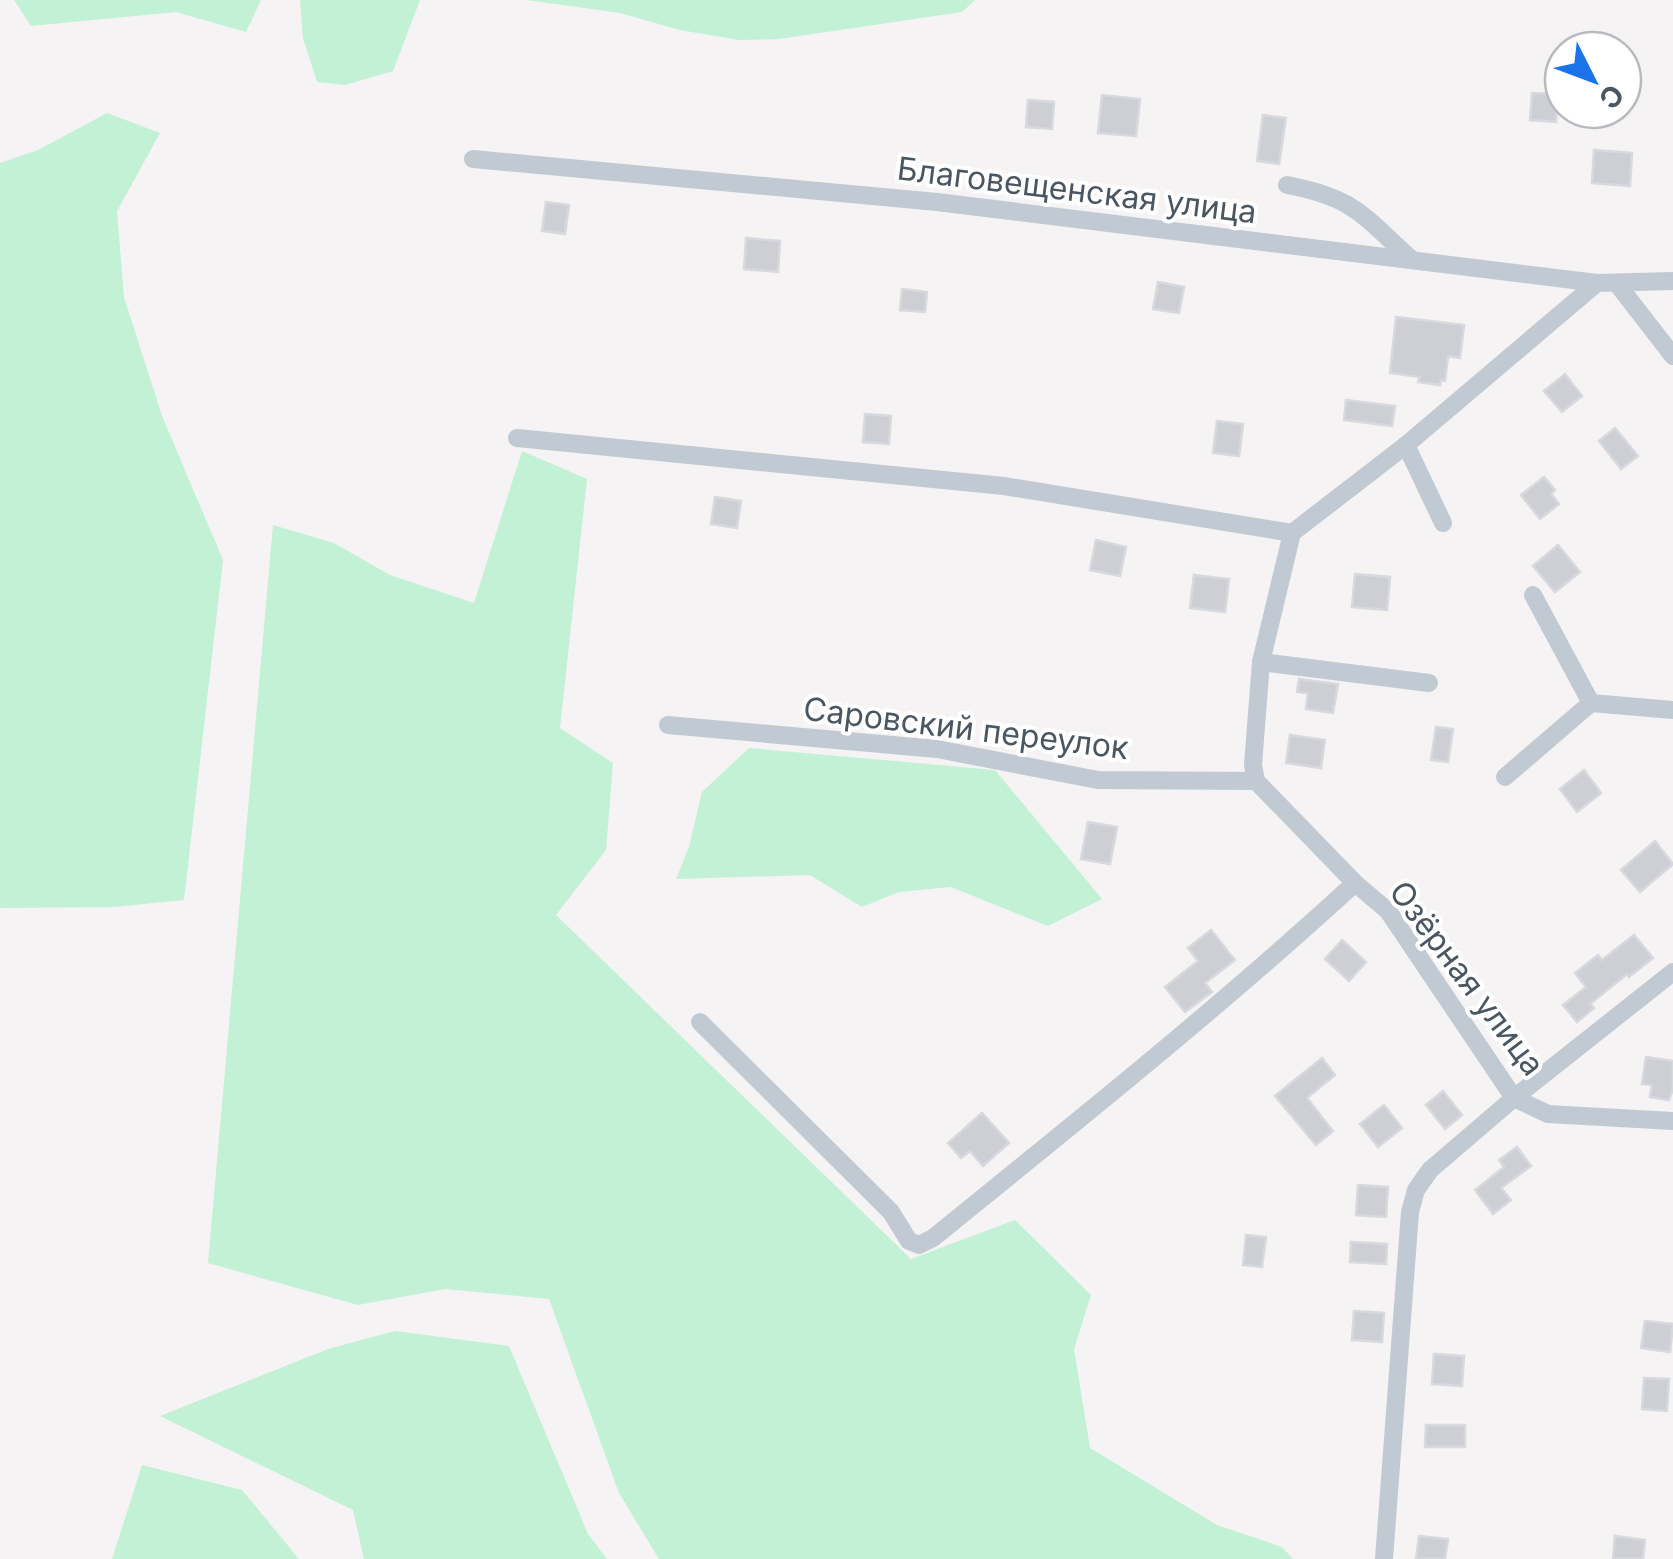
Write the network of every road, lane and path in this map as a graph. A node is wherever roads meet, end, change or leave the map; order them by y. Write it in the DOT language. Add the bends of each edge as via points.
graph roads {
  1 [pos="473,159"];
  2 [pos="1287,185"];
  3 [pos="1411,259"];
  4 [pos="1673,281"];
  5 [pos="1597,283"];
  6 [pos="1618,285"];
  7 [pos="1669,344"];
  8 [pos="517,438"];
  9 [pos="1406,444"];
  10 [pos="1443,523"];
  11 [pos="1292,533"];
  12 [pos="1532,595"];
  13 [pos="1261,662"];
  14 [pos="1429,684"];
  15 [pos="1591,703"];
  16 [pos="1673,710"];
  17 [pos="668,725"];
  18 [pos="1505,777"];
  19 [pos="1256,782"];
  20 [pos="1356,883"];
  21 [pos="1673,972"];
  22 [pos="700,1022"];
  23 [pos="1514,1098"];
  24 [pos="1673,1121"];
  25 [pos="1384,1559"];
  1 -- 3 [label="street, Благовещенская улица" via="937,202"];
  2 -- 3 [label="street" via="1326,192 1364,212"];
  3 -- 5 [label="street, Благовещенская улица"];
  4 -- 6 [label="street, Благовещенская улица"];
  5 -- 6 [label="street, Благовещенская улица"];
  5 -- 9 [label="street"];
  6 -- 7 [label="street"];
  8 -- 11 [label="street" via="1004,486"];
  9 -- 10 [label="street"];
  9 -- 11 [label="street"];
  11 -- 13 [label="street"];
  12 -- 15 [label="street"];
  13 -- 14 [label="street"];
  13 -- 19 [label="street"];
  15 -- 16 [label="street"];
  15 -- 18 [label="street"];
  17 -- 19 [label="street, Саровский переулок" via="938,748 1098,780"];
  19 -- 20 [label="street, Озёрная улица"];
  20 -- 22 [label="street" via="919,1245"];
  20 -- 23 [label="street, Озёрная улица" via="1388,910"];
  21 -- 23 [label="street"];
  23 -- 24 [label="street, Озёрная улица" via="1548,1114"];
  23 -- 25 [label="street" via="1416,1190"];
}
